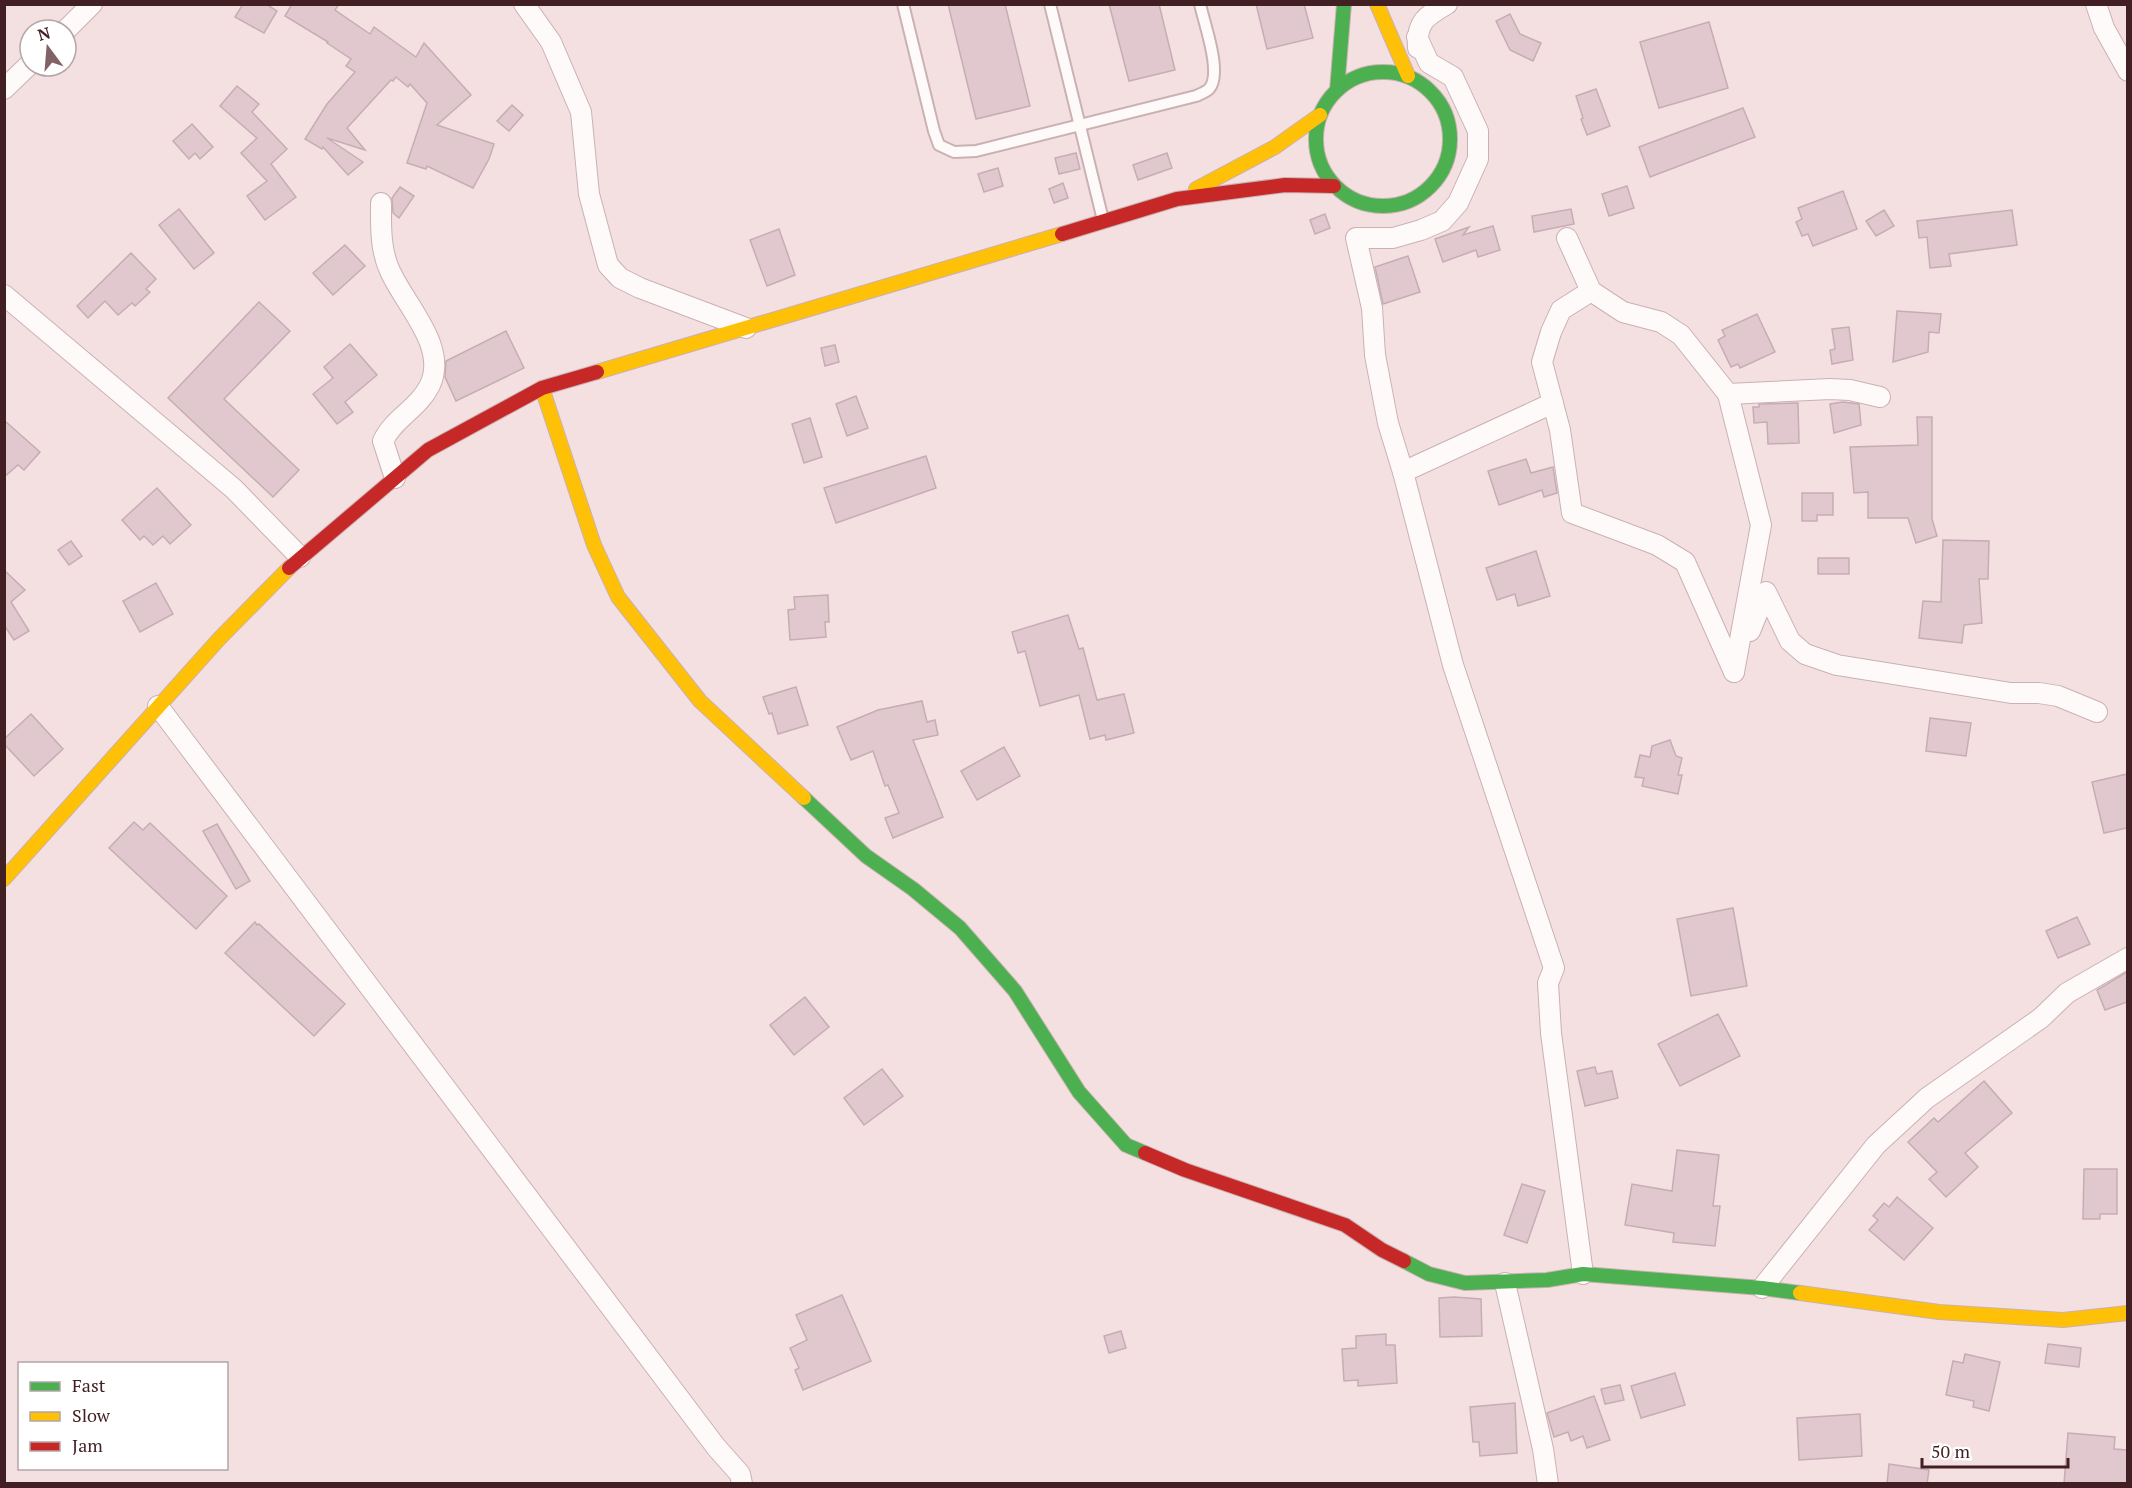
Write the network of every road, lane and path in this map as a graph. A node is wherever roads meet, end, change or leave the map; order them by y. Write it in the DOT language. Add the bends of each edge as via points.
graph roads {
  1 [pos="92,4"];
  2 [pos="524,4"];
  3 [pos="903,4"];
  4 [pos="1050,4"];
  5 [pos="1200,4"];
  6 [pos="1344,4"];
  7 [pos="1377,4"];
  8 [pos="1447,4"];
  9 [pos="2096,4"];
  10 [pos="78,18"];
  11 [pos="1417,37"];
  12 [pos="2127,71"];
  13 [pos="18,76"];
  14 [pos="1414,80"];
  15 [pos="4,89"];
  16 [pos="1337,90"];
  17 [pos="1320,115"];
  18 [pos="1080,124"];
  19 [pos="1334,186"];
  20 [pos="1177,199"];
  21 [pos="381,202"];
  22 [pos="1104,221"];
  23 [pos="1567,238"];
  24 [pos="1591,291"];
  25 [pos="4,295"];
  26 [pos="747,329"];
  27 [pos="542,388"];
  28 [pos="1728,394"];
  29 [pos="1880,397"];
  30 [pos="1553,403"];
  31 [pos="1403,472"];
  32 [pos="395,478"];
  33 [pos="300,557"];
  34 [pos="1734,672"];
  35 [pos="158,706"];
  36 [pos="2097,712"];
  37 [pos="4,879"];
  38 [pos="2127,958"];
  39 [pos="1583,1274"];
  40 [pos="1505,1283"];
  41 [pos="1762,1288"];
  42 [pos="2127,1312"];
  43 [pos="742,1484"];
  44 [pos="1548,1484"];
  1 -- 10 [label="street"];
  2 -- 26 [label="street" via="551,42 581,112 589,195 608,265 620,278 640,288"];
  3 -- 18 [label="lane" via="939,145 954,152 976,151"];
  4 -- 18 [label="lane"];
  5 -- 18 [label="lane" via="1214,67 1214,79 1208,90"];
  6 -- 16 [label="main road"];
  7 -- 14 [label="main road"];
  8 -- 11 [label="street" via="1421,24"];
  9 -- 12 [label="street"];
  11 -- 14 [label="street"];
  11 -- 31 [label="street" via="1430,63 1453,77 1478,131 1478,159 1458,203 1442,221 1393,237 1356,238 1372,308 1375,355 1388,423"];
  13 -- 15 [label="street"];
  14 -- 16 [label="main road" via="1378,72 1363,75"];
  14 -- 19 [label="main road" via="1432,93 1448,119 1450,149 1439,177 1418,197 1381,206 1359,202"];
  16 -- 17 [label="main road"];
  17 -- 19 [label="main road" via="1316,145 1325,174"];
  17 -- 20 [label="main road" via="1275,147"];
  18 -- 22 [label="lane"];
  19 -- 20 [label="main road" via="1285,185"];
  20 -- 22 [label="main road"];
  21 -- 32 [label="street" via="382,246 389,270 431,342 435,361 431,384 383,441"];
  22 -- 26 [label="main road"];
  23 -- 24 [label="street"];
  24 -- 28 [label="street" via="1623,312 1661,322 1681,334"];
  24 -- 30 [label="street" via="1561,310 1551,332 1542,362"];
  25 -- 33 [label="street" via="234,489"];
  26 -- 27 [label="main road"];
  27 -- 32 [label="main road" via="428,450"];
  27 -- 40 [label="main road" via="594,545 618,597 700,701 866,855 960,928 1015,991 1079,1092 1126,1145 1185,1170 1345,1225 1428,1274 1465,1283"];
  28 -- 29 [label="street" via="1830,388"];
  28 -- 34 [label="street" via="1761,525"];
  30 -- 31 [label="street"];
  30 -- 34 [label="street" via="1572,513 1657,545 1685,562"];
  31 -- 39 [label="street" via="1453,665 1554,968 1548,983 1551,1034"];
  32 -- 33 [label="main road"];
  33 -- 35 [label="main road"];
  34 -- 36 [label="street" via="1766,592 1790,641 1804,654 1837,665 2011,693 2058,696"];
  35 -- 37 [label="main road"];
  35 -- 43 [label="street" via="716,1448 740,1474"];
  38 -- 41 [label="street" via="2067,993 2041,1018 1919,1106 1876,1145"];
  39 -- 40 [label="main road"];
  39 -- 41 [label="main road"];
  40 -- 44 [label="street"];
  41 -- 42 [label="main road" via="1950,1313 2063,1320"];
}
